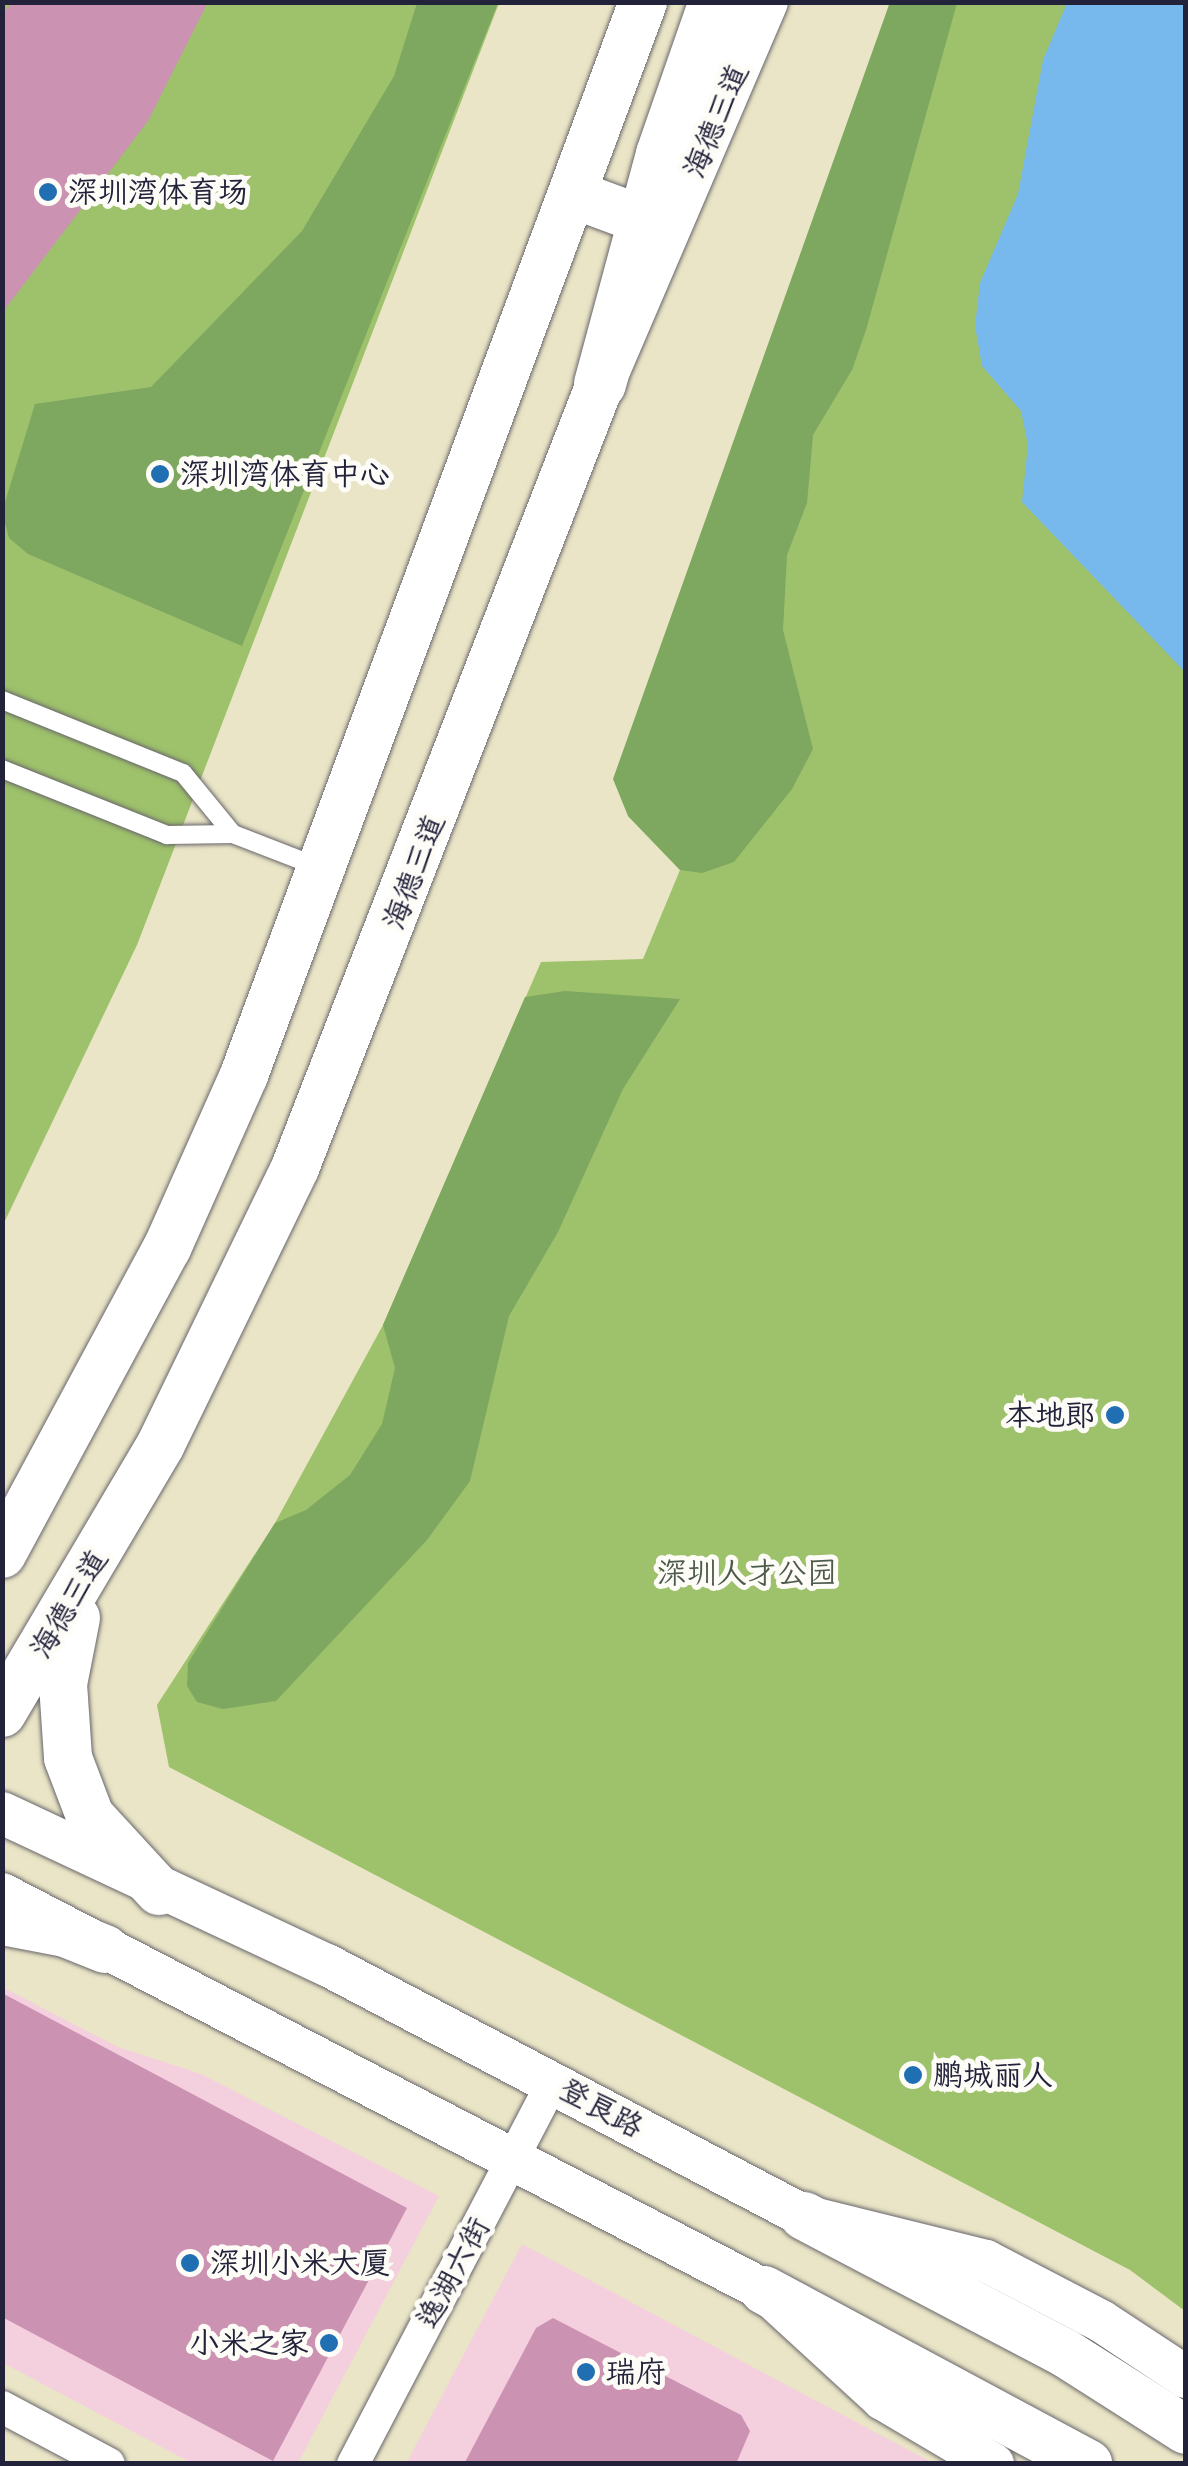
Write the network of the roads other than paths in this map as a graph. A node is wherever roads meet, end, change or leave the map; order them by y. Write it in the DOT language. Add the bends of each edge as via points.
graph roads {
  1 [pos="643,2"];
  2 [pos="715,2"];
  3 [pos="764,2"];
  4 [pos="573,194"];
  5 [pos="643,220"];
  6 [pos="600,384"];
  7 [pos="2,700"];
  8 [pos="2,769"];
  9 [pos="233,834"];
  10 [pos="325,870"];
  11 [pos="2,1554"];
  12 [pos="87,1576"];
  13 [pos="2,1714"];
  14 [pos="2,1813"];
  15 [pos="159,1891"];
  16 [pos="2,1894"];
  17 [pos="2,1922"];
  18 [pos="105,1949"];
  19 [pos="552,2083"];
  20 [pos="512,2161"];
  21 [pos="804,2216"];
  22 [pos="764,2290"];
  23 [pos="1186,2378"];
  24 [pos="2,2407"];
  25 [pos="1186,2430"];
  26 [pos="110,2464"];
  27 [pos="353,2464"];
  28 [pos="994,2464"];
  29 [pos="1088,2464"];
  1 -- 4 [label="main road"];
  2 -- 5 [label="main road"];
  3 -- 6 [label="main road, 海德三道"];
  4 -- 5 [label="main road"];
  4 -- 10 [label="main road"];
  5 -- 6 [label="main road"];
  6 -- 12 [label="main road, 海德三道" via="295,1168 225,1320"];
  7 -- 9 [label="lane" via="183,773"];
  8 -- 9 [label="lane" via="167,835"];
  9 -- 10 [label="lane"];
  10 -- 11 [label="main road" via="168,1248"];
  12 -- 13 [label="main road, 海德三道"];
  12 -- 15 [label="main road" via="62,1684 68,1758 90,1816"];
  14 -- 15 [label="street, 登良路"];
  15 -- 19 [label="street, 登良路" via="326,1965"];
  16 -- 18 [label="street"];
  17 -- 18 [label="main road" via="65,1932"];
  18 -- 20 [label="street"];
  19 -- 20 [label="street, 逸湖六街"];
  19 -- 21 [label="street, 登良路"];
  20 -- 22 [label="street"];
  20 -- 27 [label="street, 逸湖六街"];
  21 -- 23 [label="street" via="986,2261 1101,2321"];
  21 -- 25 [label="main road, 登良路" via="1065,2353"];
  22 -- 28 [label="street" via="883,2399"];
  22 -- 29 [label="main road"];
  24 -- 26 [label="street"];
}
